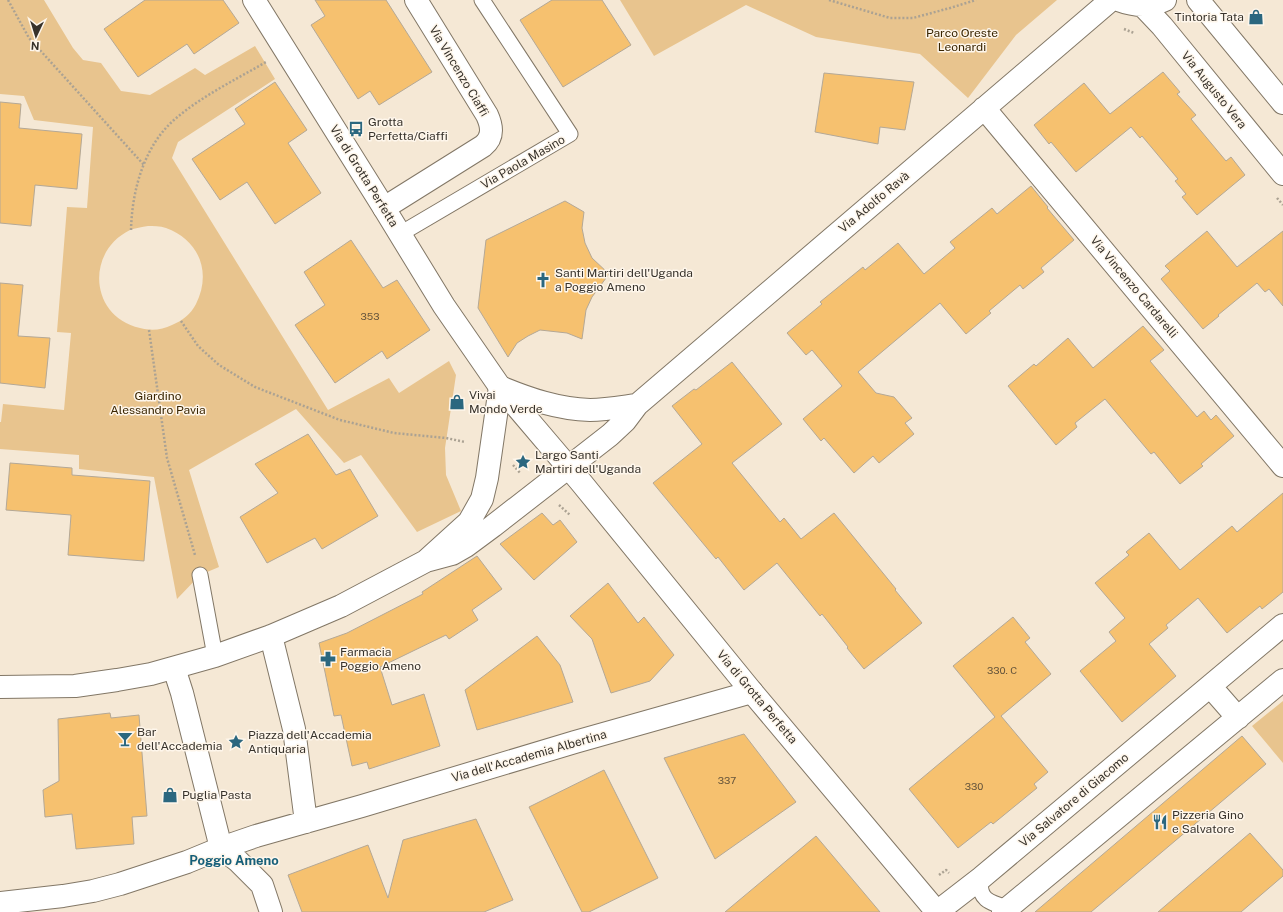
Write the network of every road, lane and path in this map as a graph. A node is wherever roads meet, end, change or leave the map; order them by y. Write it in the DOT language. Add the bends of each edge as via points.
graph roads {
  1 [pos="8,0"];
  2 [pos="254,0"];
  3 [pos="416,0"];
  4 [pos="482,0"];
  5 [pos="829,0"];
  6 [pos="976,0"];
  7 [pos="1111,0"];
  8 [pos="1118,0"];
  9 [pos="1165,0"];
  10 [pos="1198,0"];
  11 [pos="1143,6"];
  12 [pos="284,50"];
  13 [pos="1283,103"];
  14 [pos="984,108"];
  15 [pos="144,165"];
  16 [pos="1283,174"];
  17 [pos="384,208"];
  18 [pos="131,230"];
  19 [pos="400,234"];
  20 [pos="181,321"];
  21 [pos="149,330"];
  22 [pos="500,387"];
  23 [pos="637,405"];
  24 [pos="465,442"];
  25 [pos="510,462"];
  26 [pos="1283,466"];
  27 [pos="574,474"];
  28 [pos="524,477"];
  29 [pos="426,561"];
  30 [pos="200,575"];
  31 [pos="1283,625"];
  32 [pos="271,636"];
  33 [pos="215,656"];
  34 [pos="174,668"];
  35 [pos="1283,680"];
  36 [pos="1210,686"];
  37 [pos="0,687"];
  38 [pos="752,692"];
  39 [pos="1238,718"];
  40 [pos="306,822"];
  41 [pos="221,848"];
  42 [pos="981,878"];
  43 [pos="0,903"];
  44 [pos="40,905"];
  45 [pos="1006,910"];
  46 [pos="271,912"];
  47 [pos="937,912"];
  1 -- 15 [label="path" via="29,38"];
  2 -- 12 [label="street, Via di Grotta Perfetta"];
  3 -- 17 [label="street, Via Vincenzo Ciaffi" via="487,115 491,123 491,136 483,146"];
  4 -- 19 [label="lane, Via Paola Masino" via="570,134"];
  5 -- 6 [label="path" via="890,18 913,18"];
  7 -- 14 [label="street, Via Adolfo Ravà"];
  8 -- 11 [label="street"];
  9 -- 11 [label="street"];
  10 -- 13 [label="street"];
  11 -- 16 [label="street, Via Augusto Vera"];
  12 -- 15 [label="path" via="193,105 174,120 159,136"];
  12 -- 17 [label="street, Via di Grotta Perfetta"];
  14 -- 23 [label="street, Via Adolfo Ravà"];
  14 -- 26 [label="street, Via Vincenzo Cardarelli"];
  15 -- 18 [label="path" via="131,215"];
  17 -- 19 [label="street, Via di Grotta Perfetta"];
  19 -- 22 [label="street, Via di Grotta Perfetta" via="444,306"];
  20 -- 24 [label="path" via="198,346 219,365 255,387 340,420 394,433"];
  21 -- 30 [label="path" via="167,458"];
  22 -- 23 [label="street" via="566,408 591,410"];
  22 -- 27 [label="street"];
  22 -- 29 [label="street" via="488,478 482,499 469,522"];
  23 -- 27 [label="street"];
  25 -- 28 [label="path"];
  27 -- 29 [label="street" via="466,546 452,554"];
  27 -- 38 [label="street, Via di Grotta Perfetta"];
  29 -- 32 [label="street" via="341,606"];
  30 -- 33 [label="lane"];
  31 -- 36 [label="street, Via Salvatore di Giacomo"];
  32 -- 33 [label="street"];
  32 -- 40 [label="street" via="294,729"];
  33 -- 34 [label="street"];
  34 -- 37 [label="street" via="75,686"];
  34 -- 41 [label="street"];
  35 -- 39 [label="street"];
  36 -- 39 [label="street"];
  36 -- 42 [label="street, Via Salvatore di Giacomo"];
  38 -- 40 [label="street, Via dell'Accademia Albertina"];
  38 -- 47 [label="street, Via di Grotta Perfetta"];
  39 -- 45 [label="street"];
  40 -- 41 [label="street, Via dell'Accademia Albertina"];
  41 -- 44 [label="street" via="120,884"];
  41 -- 46 [label="street" via="262,885"];
  42 -- 45 [label="lane" via="982,894 992,904"];
  42 -- 47 [label="street, Via Salvatore di Giacomo"];
  43 -- 44 [label="street"];
}
